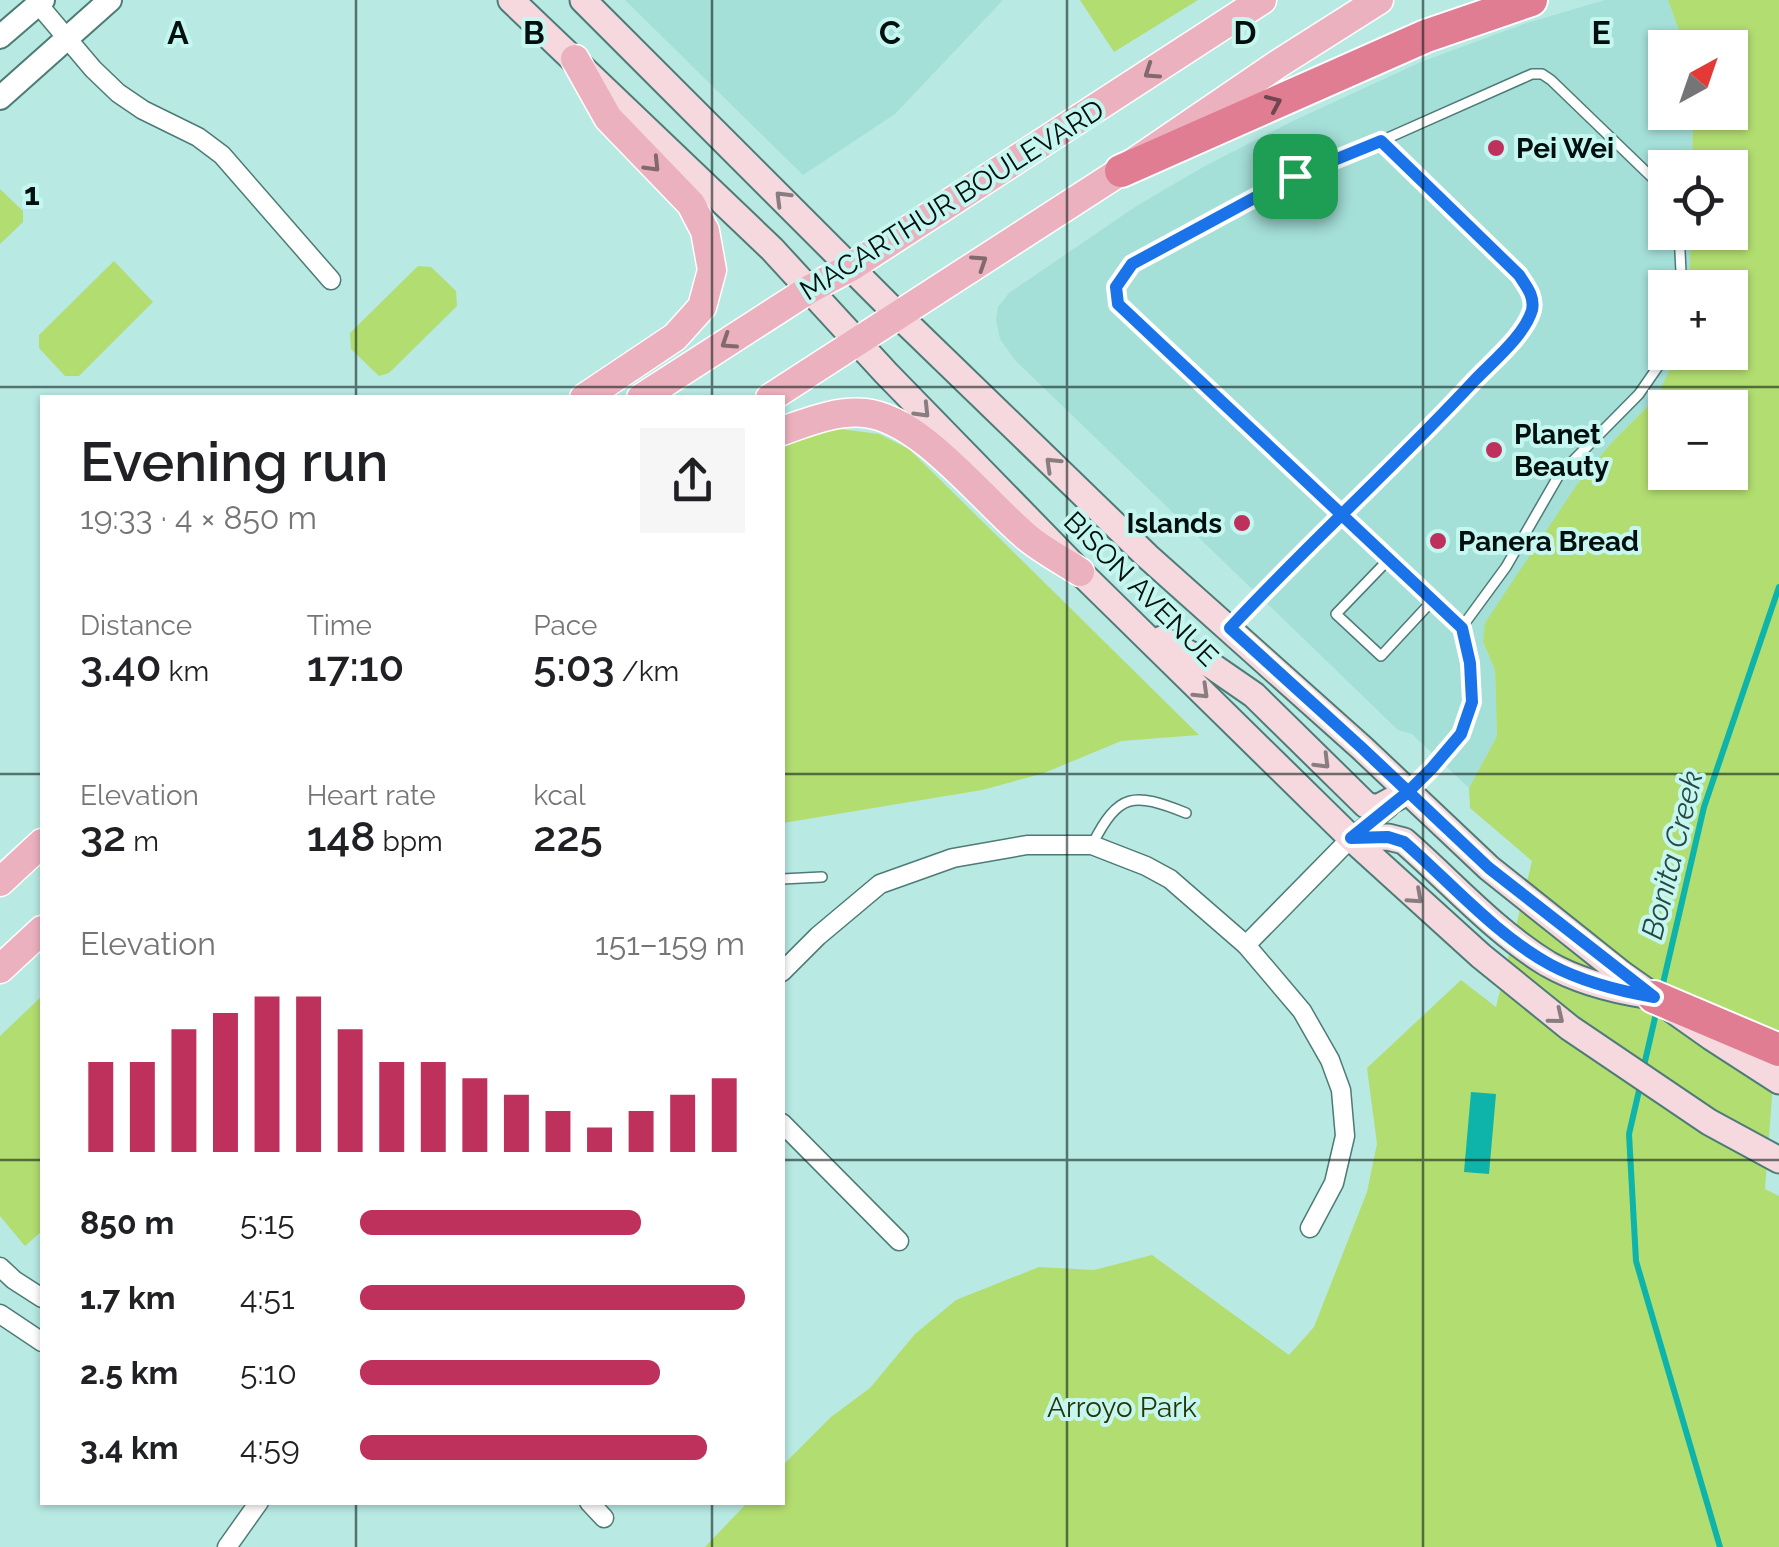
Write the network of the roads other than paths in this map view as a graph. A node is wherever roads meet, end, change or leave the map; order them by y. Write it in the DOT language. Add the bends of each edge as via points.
graph roads {
  1 [pos="110,0"];
  2 [pos="511,0"];
  3 [pos="583,0"];
  4 [pos="1262,0"];
  5 [pos="1379,0"];
  6 [pos="1531,0"];
  7 [pos="41,2"];
  8 [pos="0,37"];
  9 [pos="68,40"];
  10 [pos="575,60"];
  11 [pos="0,98"];
  12 [pos="1381,141"];
  13 [pos="1121,171"];
  14 [pos="1648,174"];
  15 [pos="851,267"];
  16 [pos="331,280"];
  17 [pos="810,289"];
  18 [pos="898,315"];
  19 [pos="856,341"];
  20 [pos="1656,370"];
  21 [pos="589,395"];
  22 [pos="646,395"];
  23 [pos="775,395"];
  24 [pos="785,430"];
  25 [pos="1342,513"];
  26 [pos="1389,559"];
  27 [pos="1080,572"];
  28 [pos="1433,600"];
  29 [pos="1132,624"];
  30 [pos="1230,628"];
  31 [pos="1462,628"];
  32 [pos="1408,792"];
  33 [pos="1186,814"];
  34 [pos="1351,838"];
  35 [pos="40,845"];
  36 [pos="1092,845"];
  37 [pos="822,878"];
  38 [pos="785,879"];
  39 [pos="0,882"];
  40 [pos="40,932"];
  41 [pos="1246,945"];
  42 [pos="0,969"];
  43 [pos="785,969"];
  44 [pos="1654,997"];
  45 [pos="1779,1050"];
  46 [pos="1779,1081"];
  47 [pos="785,1126"];
  48 [pos="1779,1160"];
  49 [pos="1310,1228"];
  50 [pos="900,1241"];
  51 [pos="0,1267"];
  52 [pos="40,1297"];
  53 [pos="0,1314"];
  54 [pos="40,1341"];
  55 [pos="257,1505"];
  56 [pos="592,1505"];
  57 [pos="604,1518"];
  58 [pos="227,1547"];
  1 -- 9 [label="street"];
  2 -- 10 [label="main road, BISON AVENUE"];
  15 -- 3 [label="main road, BISON AVENUE, one-way"];
  4 -- 15 [label="main road, MACARTHUR BOULEVARD, one-way"];
  5 -- 13 [label="main road"];
  13 -- 6 [label="highway, one-way" via="1426,36"];
  7 -- 8 [label="street"];
  7 -- 9 [label="street"];
  9 -- 11 [label="street"];
  9 -- 16 [label="street" via="118,93 222,155"];
  10 -- 17 [label="main road, BISON AVENUE"];
  10 -- 21 [label="main road, one-way" via="608,118 691,204 706,232 712,270 702,307 675,338"];
  12 -- 14 [label="lane" via="1542,74"];
  12 -- 25 [label="lane" via="1519,275 1533,307 1524,329"];
  12 -- 25 [label="lane" via="1215,218 1132,264 1116,287 1118,304"];
  18 -- 13 [label="main road, one-way"];
  15 -- 17 [label="main road, MACARTHUR BOULEVARD"];
  15 -- 18 [label="main road, BISON AVENUE"];
  17 -- 19 [label="main road, BISON AVENUE"];
  17 -- 22 [label="main road, MACARTHUR BOULEVARD, one-way"];
  18 -- 19 [label="main road"];
  30 -- 18 [label="main road, BISON AVENUE, one-way"];
  19 -- 23 [label="main road"];
  19 -- 27 [label="main road, BISON AVENUE, one-way"];
  20 -- 31 [label="lane" via="1559,475 1506,568"];
  24 -- 27 [label="main road" via="862,412 903,426 1028,538"];
  25 -- 26 [label="lane"];
  25 -- 30 [label="lane"];
  26 -- 28 [label="lane"];
  26 -- 28 [label="lane" via="1336,614 1381,656"];
  27 -- 29 [label="main road, BISON AVENUE"];
  28 -- 31 [label="lane"];
  29 -- 32 [label="main road, one-way" via="1254,695 1366,805 1376,808"];
  29 -- 34 [label="main road, BISON AVENUE, one-way"];
  30 -- 32 [label="main road, BISON AVENUE"];
  31 -- 32 [label="lane" via="1472,702 1461,734"];
  32 -- 34 [label="street"];
  32 -- 44 [label="main road, BISON AVENUE" via="1489,868"];
  33 -- 36 [label="lane" via="1135,799 1117,806"];
  34 -- 41 [label="street"];
  34 -- 44 [label="main road" via="1404,842 1550,965"];
  34 -- 48 [label="main road, BISON AVENUE, one-way" via="1570,1028 1709,1122"];
  35 -- 39 [label="main road"];
  36 -- 41 [label="street" via="1170,880"];
  36 -- 43 [label="street" via="1026,845 953,858 880,884"];
  37 -- 38 [label="lane"];
  40 -- 42 [label="main road"];
  41 -- 49 [label="street" via="1302,1012 1341,1090 1345,1136 1334,1183"];
  44 -- 45 [label="highway"];
  44 -- 46 [label="main road, BISON AVENUE"];
  47 -- 50 [label="street"];
  51 -- 52 [label="street"];
  53 -- 54 [label="street"];
  55 -- 58 [label="street"];
  56 -- 57 [label="street"];
}
